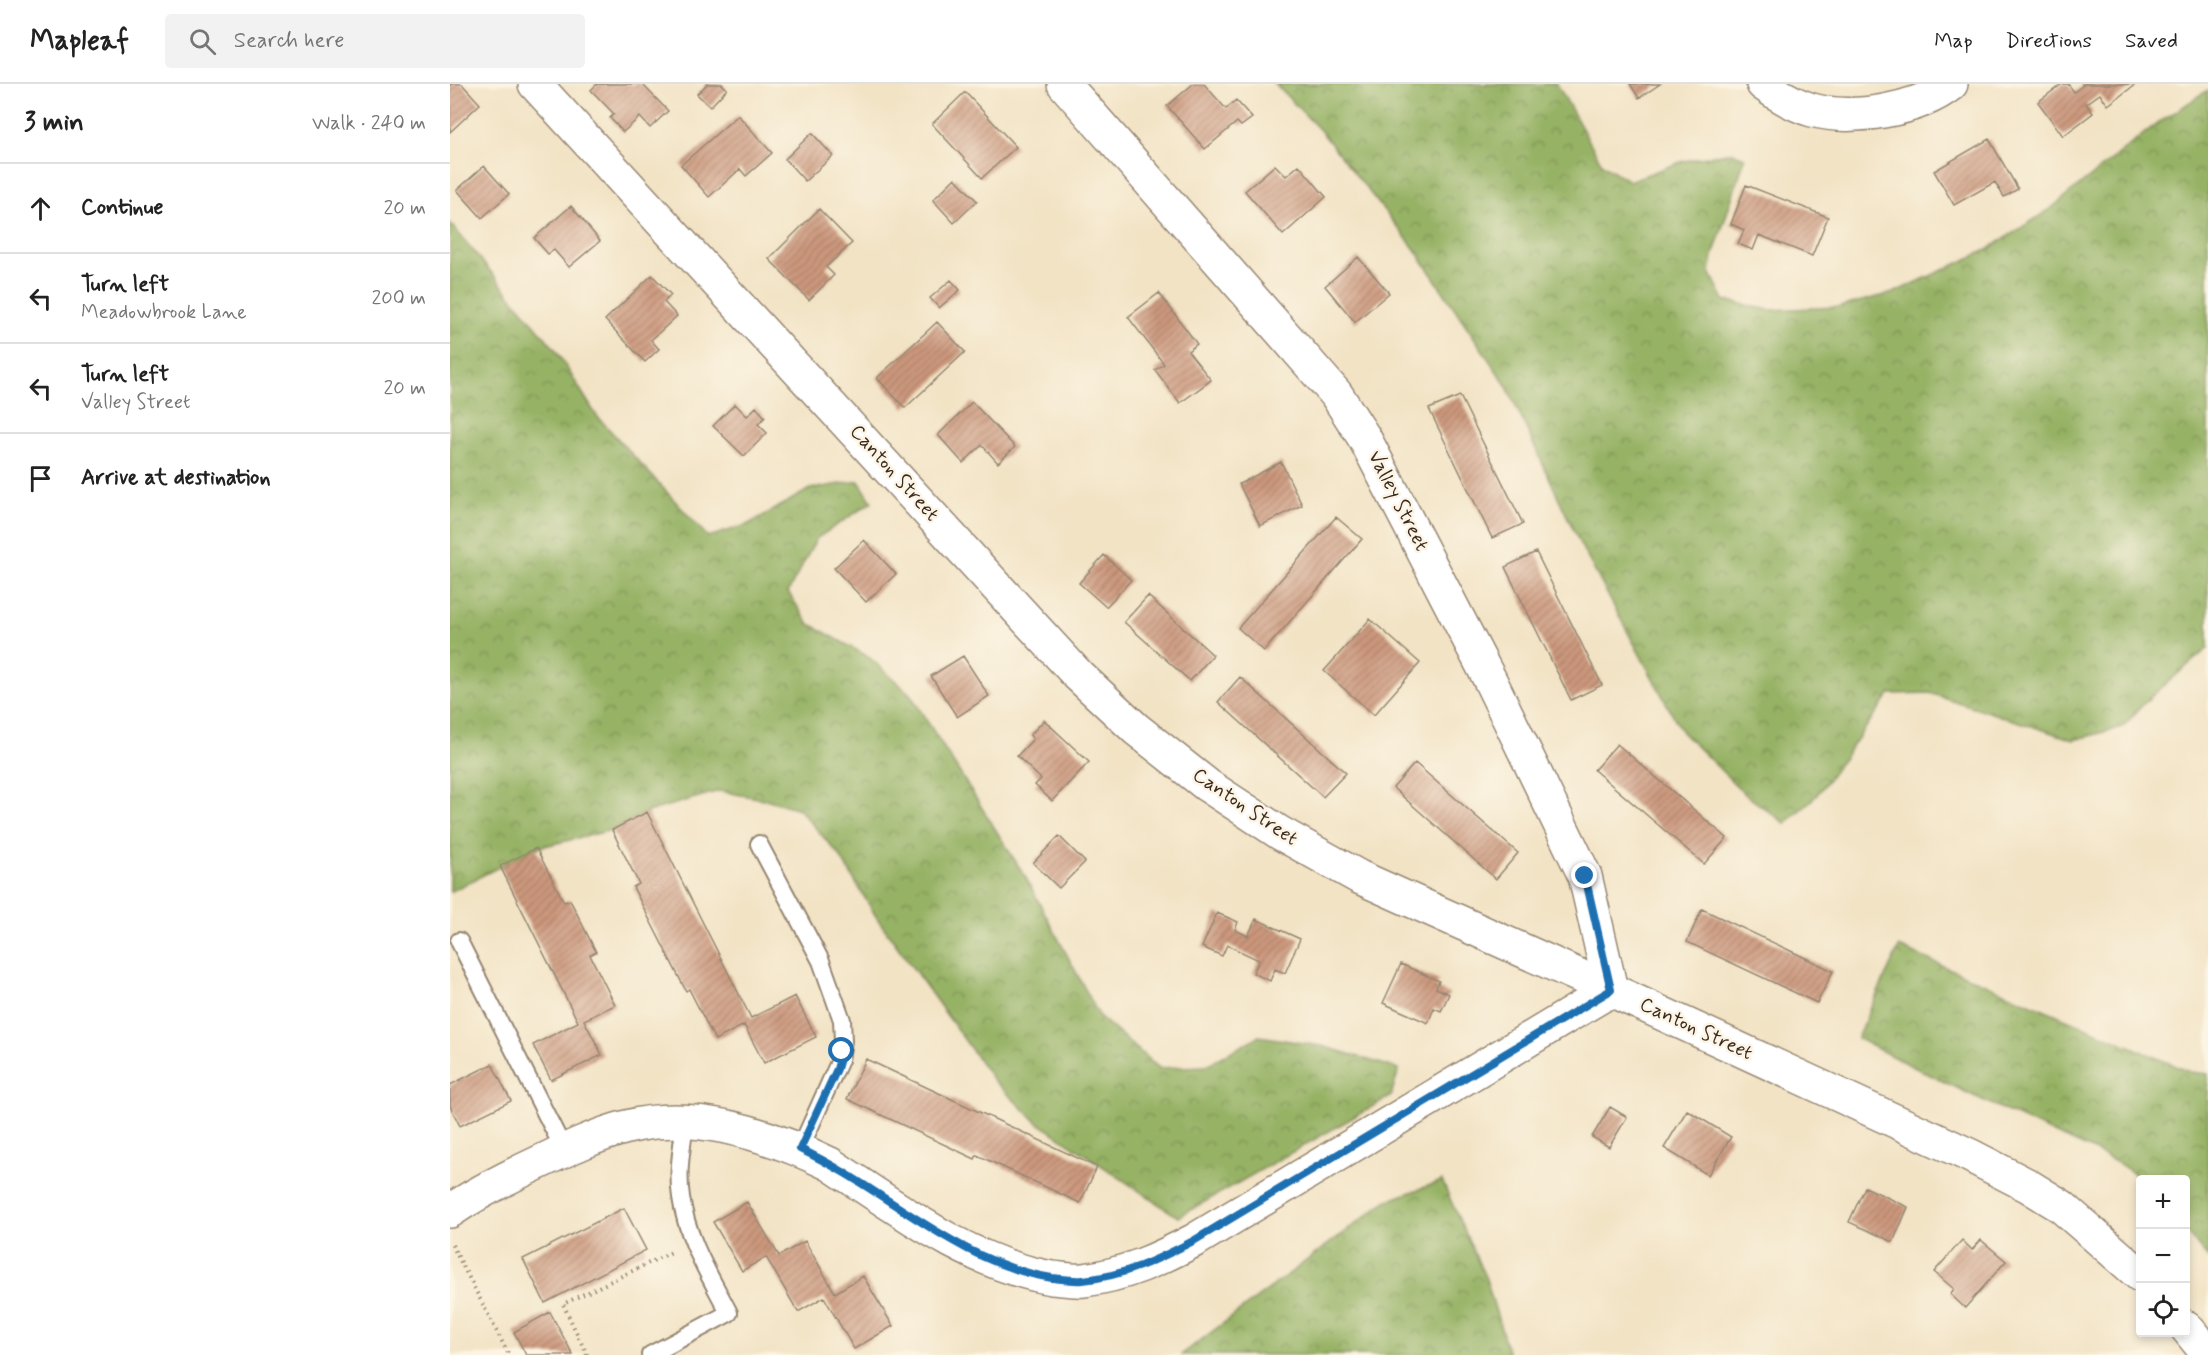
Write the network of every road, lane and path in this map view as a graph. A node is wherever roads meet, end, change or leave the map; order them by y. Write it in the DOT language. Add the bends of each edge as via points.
graph roads {
  1 [pos="535,84"];
  2 [pos="1064,84"];
  3 [pos="1763,84"];
  4 [pos="1951,84"];
  5 [pos="759,844"];
  6 [pos="459,941"];
  7 [pos="1611,990"];
  8 [pos="684,1122"];
  9 [pos="800,1149"];
  10 [pos="564,1150"];
  11 [pos="450,1211"];
  12 [pos="671,1241"];
  13 [pos="452,1245"];
  14 [pos="2136,1272"];
  15 [pos="2190,1332"];
  16 [pos="2208,1354"];
  17 [pos="509,1355"];
  18 [pos="587,1355"];
  19 [pos="650,1355"];
  1 -- 7 [label="street, Canton Street" via="1078,675 1136,729 1216,791 1280,833 1359,877"];
  2 -- 7 [label="street, Valley Street" via="1336,394 1365,439 1489,678 1585,876"];
  3 -- 4 [label="street" via="1783,98 1813,110 1844,115 1908,106"];
  5 -- 9 [label="lane" via="821,961 842,1020 840,1060"];
  6 -- 10 [label="lane"];
  7 -- 9 [label="street" via="1195,1240 1139,1268 1100,1277 1057,1278 993,1262"];
  7 -- 14 [label="street, Canton Street" via="2027,1185 2061,1206"];
  8 -- 9 [label="street" via="738,1130"];
  8 -- 10 [label="street" via="629,1127"];
  8 -- 19 [label="lane" via="680,1172 684,1215 698,1256 729,1313"];
  10 -- 11 [label="street"];
  12 -- 18 [label="path" via="674,1251 563,1304"];
  13 -- 17 [label="path"];
  15 -- 16 [label="street"];
}
